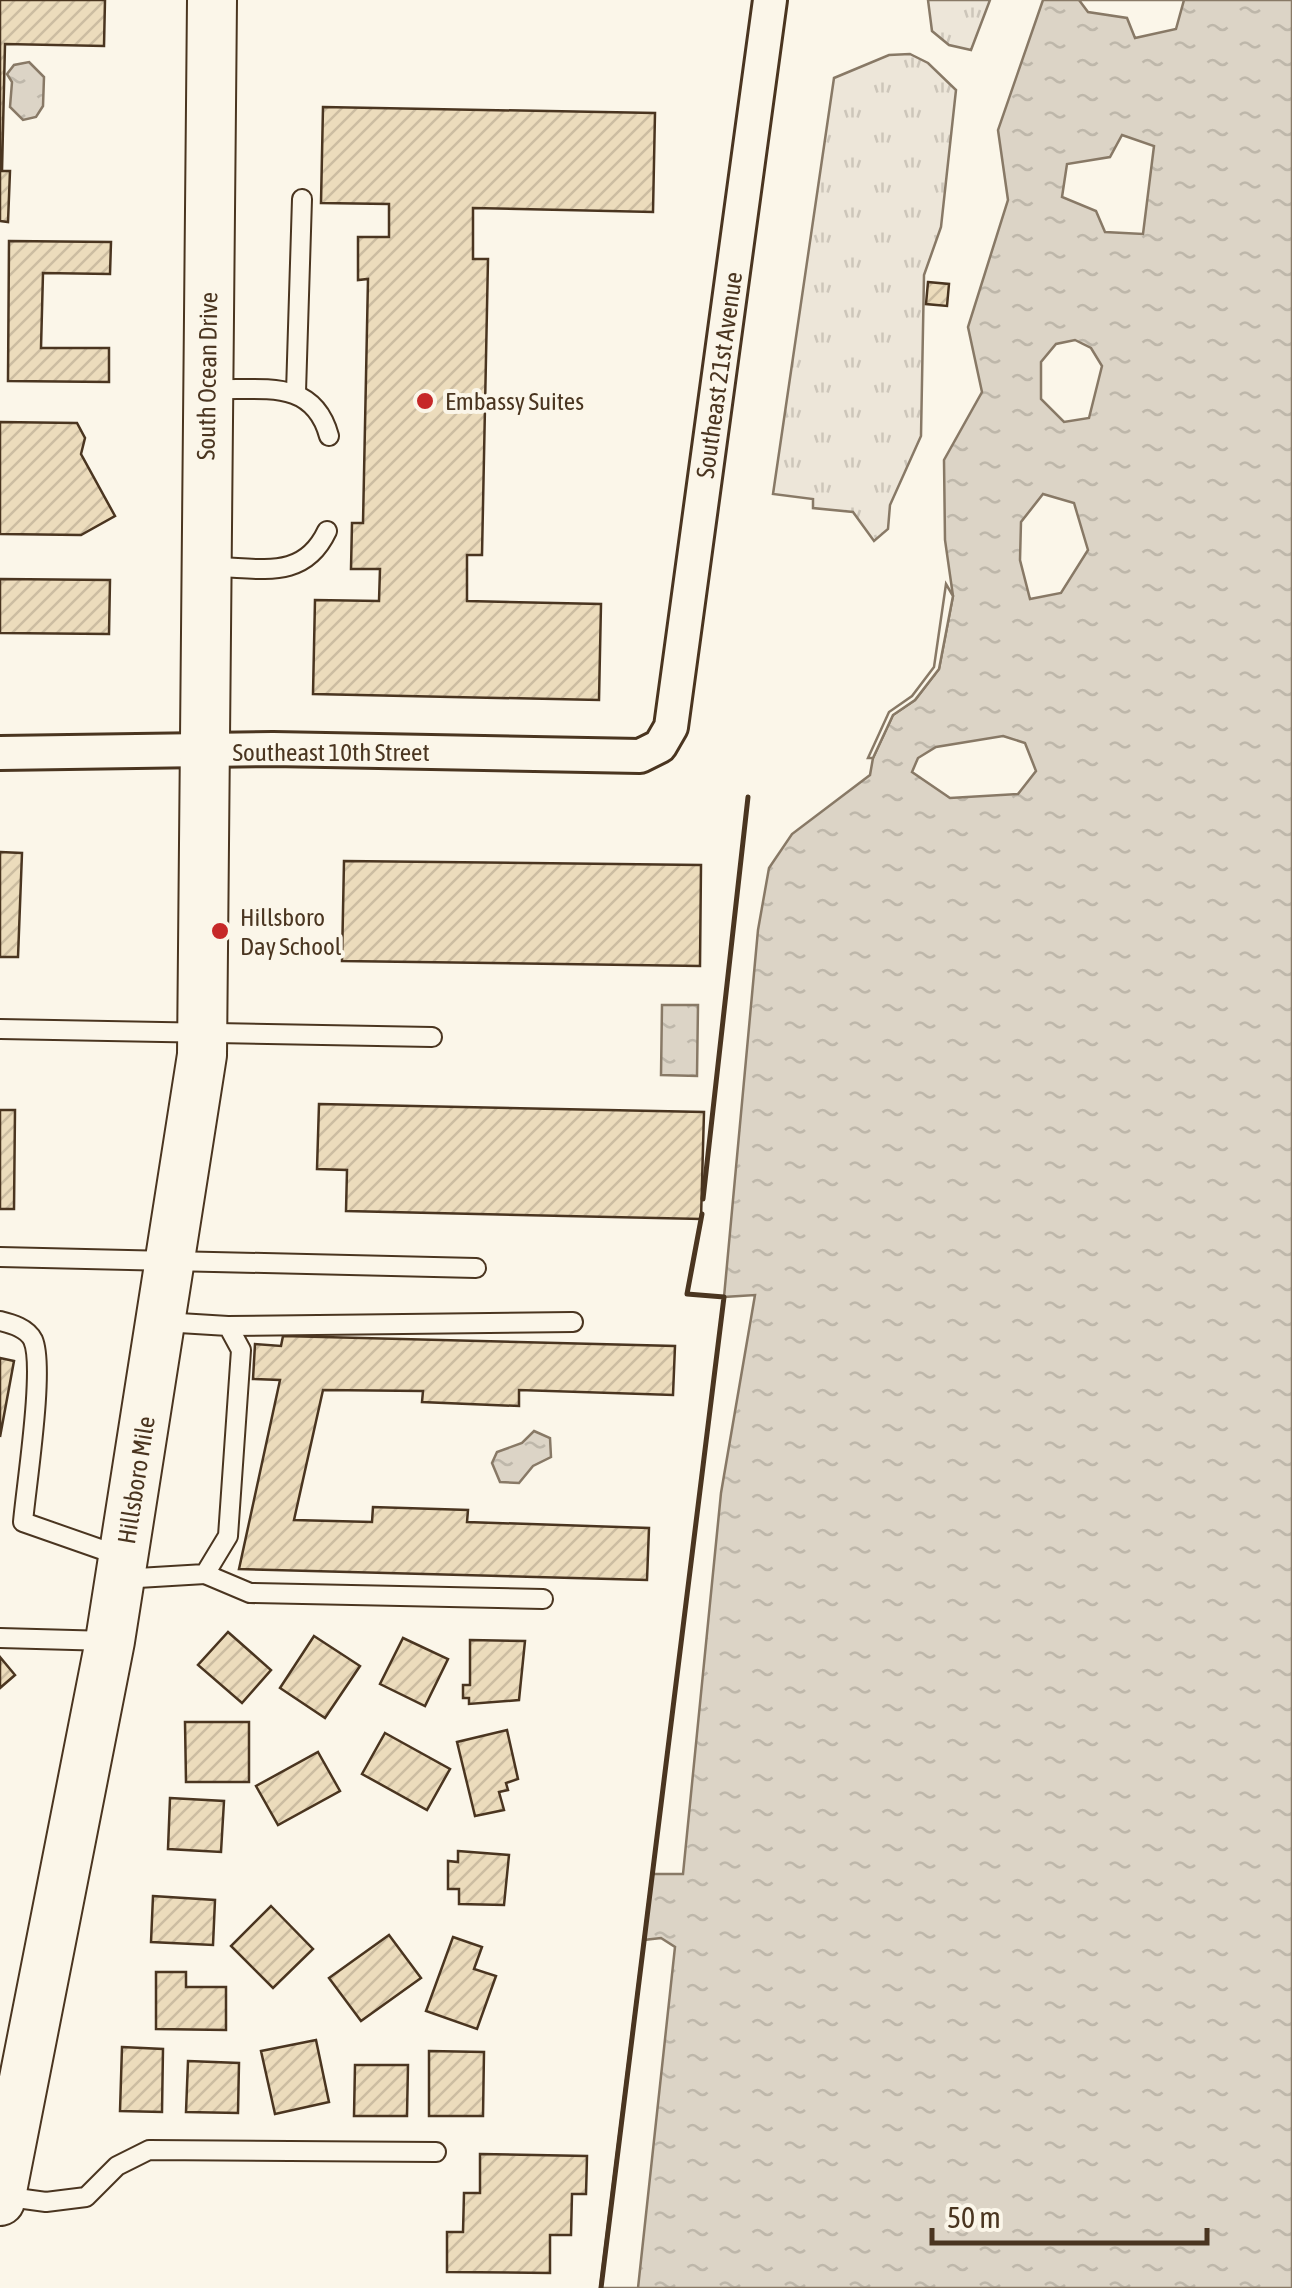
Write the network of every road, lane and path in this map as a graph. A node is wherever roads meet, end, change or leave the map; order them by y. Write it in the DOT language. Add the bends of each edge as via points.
graph roads {
  1 [pos="212,0"];
  2 [pos="762,0"];
  3 [pos="770,0"];
  4 [pos="302,199"];
  5 [pos="207,389"];
  6 [pos="296,392"];
  7 [pos="329,436"];
  8 [pos="327,530"];
  9 [pos="205,567"];
  10 [pos="660,746"];
  11 [pos="202,752"];
  12 [pos="0,753"];
  13 [pos="0,1029"];
  14 [pos="202,1032"];
  15 [pos="432,1037"];
  16 [pos="0,1257"];
  17 [pos="173,1259"];
  18 [pos="476,1268"];
  19 [pos="0,1321"];
  20 [pos="163,1322"];
  21 [pos="574,1322"];
  22 [pos="228,1326"];
  23 [pos="122,1568"];
  24 [pos="205,1574"];
  25 [pos="544,1598"];
  26 [pos="0,1638"];
  27 [pos="110,1641"];
  28 [pos="8,2118"];
  29 [pos="436,2152"];
  30 [pos="0,2198"];
  1 -- 5 [label="main road, South Ocean Drive"];
  2 -- 3 [label="street"];
  3 -- 10 [label="street, Southeast 21st Avenue" via="672,727"];
  4 -- 6 [label="lane"];
  5 -- 6 [label="lane"];
  5 -- 9 [label="main road, South Ocean Drive"];
  6 -- 7 [label="lane" via="322,410"];
  8 -- 9 [label="lane" via="315,556 290,568"];
  9 -- 11 [label="main road, South Ocean Drive"];
  10 -- 11 [label="street, Southeast 10th Street" via="640,756"];
  11 -- 12 [label="street, Southeast 10th Street"];
  11 -- 14 [label="main road, Hillsboro Mile"];
  13 -- 14 [label="lane"];
  14 -- 15 [label="lane"];
  14 -- 17 [label="main road, Hillsboro Mile"];
  16 -- 17 [label="lane"];
  17 -- 18 [label="lane"];
  17 -- 20 [label="main road, Hillsboro Mile"];
  19 -- 23 [label="lane" via="18,1325 33,1340 37,1368 23,1522"];
  20 -- 22 [label="lane"];
  20 -- 23 [label="main road, Hillsboro Mile"];
  21 -- 22 [label="lane"];
  22 -- 24 [label="lane" via="241,1350 228,1536"];
  23 -- 24 [label="lane"];
  23 -- 27 [label="main road, Hillsboro Mile"];
  24 -- 25 [label="lane" via="250,1593"];
  26 -- 27 [label="lane"];
  27 -- 28 [label="main road, Hillsboro Mile"];
  28 -- 30 [label="main road, Hillsboro Mile"];
  29 -- 30 [label="lane" via="149,2150 117,2166 86,2197"];
}
